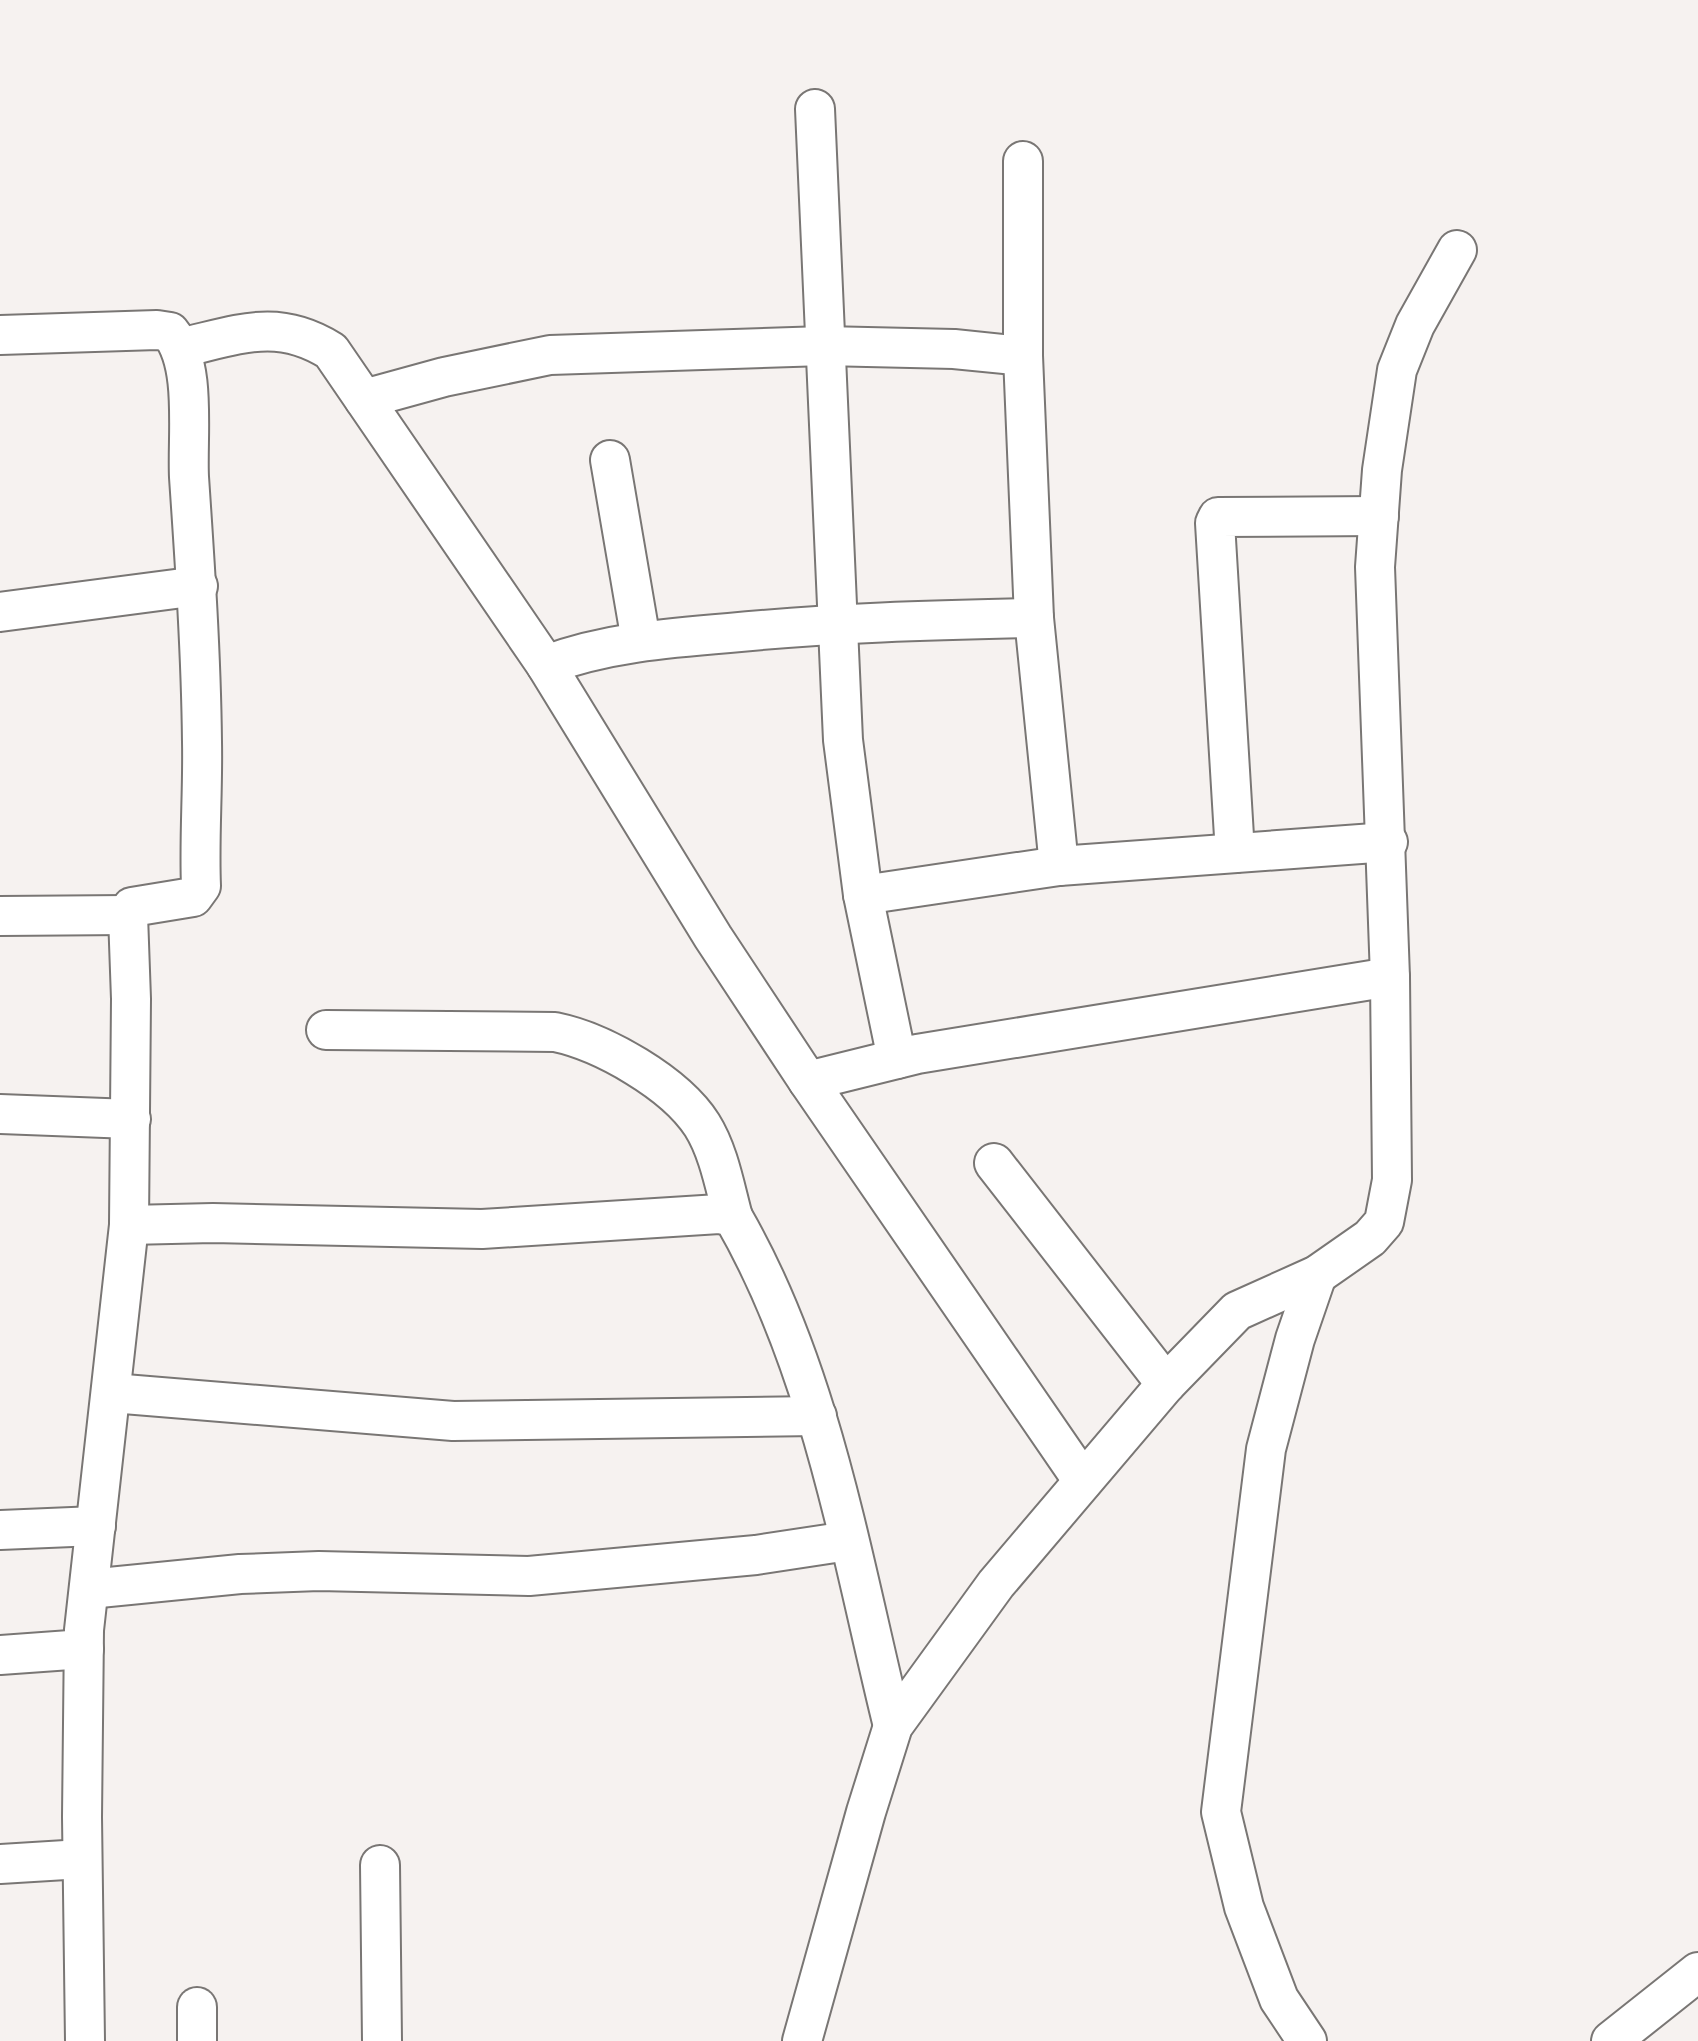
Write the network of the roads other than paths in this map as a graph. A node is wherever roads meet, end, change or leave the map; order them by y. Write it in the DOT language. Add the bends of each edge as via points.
graph roads {
  1 [pos="815,109"];
  2 [pos="1023,161"];
  3 [pos="1457,250"];
  4 [pos="0,335"];
  5 [pos="824,346"];
  6 [pos="180,348"];
  7 [pos="1023,356"];
  8 [pos="364,399"];
  9 [pos="610,460"];
  10 [pos="1379,516"];
  11 [pos="198,586"];
  12 [pos="0,612"];
  13 [pos="1034,618"];
  14 [pos="836,623"];
  15 [pos="641,641"];
  16 [pos="546,666"];
  17 [pos="1388,842"];
  18 [pos="1235,852"];
  19 [pos="1059,866"];
  20 [pos="863,895"];
  21 [pos="128,915"];
  22 [pos="0,916"];
  23 [pos="1390,978"];
  24 [pos="326,1030"];
  25 [pos="897,1059"];
  26 [pos="808,1081"];
  27 [pos="0,1114"];
  28 [pos="131,1119"];
  29 [pos="995,1163"];
  30 [pos="733,1217"];
  31 [pos="129,1225"];
  32 [pos="1318,1275"];
  33 [pos="1166,1384"];
  34 [pos="112,1393"];
  35 [pos="817,1416"];
  36 [pos="1083,1481"];
  37 [pos="96,1526"];
  38 [pos="0,1530"];
  39 [pos="848,1541"];
  40 [pos="89,1589"];
  41 [pos="84,1649"];
  42 [pos="0,1655"];
  43 [pos="893,1726"];
  44 [pos="82,1859"];
  45 [pos="0,1864"];
  46 [pos="380,1865"];
  47 [pos="1698,1972"];
  48 [pos="85,2041"];
  49 [pos="382,2041"];
  50 [pos="802,2041"];
  51 [pos="1307,2041"];
  52 [pos="1611,2041"];
  1 -- 5 [label="street"];
  2 -- 7 [label="street"];
  3 -- 10 [label="street" via="1415,325 1397,370"];
  4 -- 6 [label="street" via="157,330 170,332"];
  5 -- 7 [label="street" via="954,349"];
  5 -- 8 [label="street" via="550,355"];
  5 -- 14 [label="street"];
  6 -- 8 [label="street" via="245,333 298,333 331,351"];
  6 -- 11 [label="street" via="188,379"];
  7 -- 13 [label="street"];
  8 -- 16 [label="street"];
  9 -- 15 [label="street"];
  10 -- 17 [label="street" via="1375,567"];
  10 -- 18 [label="street" via="1223,515 1215,523"];
  11 -- 12 [label="street"];
  11 -- 21 [label="street" via="200,888 193,897 132,907"];
  13 -- 14 [label="street"];
  13 -- 19 [label="street"];
  14 -- 15 [label="street"];
  14 -- 20 [label="street" via="843,740"];
  15 -- 16 [label="street" via="570,656"];
  16 -- 26 [label="street"];
  17 -- 18 [label="street"];
  17 -- 23 [label="street"];
  18 -- 19 [label="street"];
  19 -- 20 [label="street"];
  20 -- 25 [label="street"];
  21 -- 22 [label="street"];
  21 -- 28 [label="street"];
  23 -- 25 [label="street"];
  23 -- 32 [label="street" via="1390,1200 1384,1222 1370,1238"];
  24 -- 30 [label="street" via="555,1032 582,1037 634,1066 673,1095 702,1125"];
  25 -- 26 [label="street"];
  26 -- 36 [label="street"];
  27 -- 28 [label="street"];
  28 -- 31 [label="street"];
  29 -- 33 [label="street"];
  30 -- 31 [label="street" via="719,1214 482,1229"];
  30 -- 35 [label="street" via="750,1248"];
  31 -- 34 [label="street"];
  32 -- 33 [label="street" via="1237,1311"];
  32 -- 51 [label="street" via="1295,1339 1266,1449 1221,1812 1244,1907 1279,2000"];
  33 -- 36 [label="street"];
  34 -- 35 [label="street" via="453,1421"];
  34 -- 37 [label="street"];
  35 -- 39 [label="street"];
  36 -- 43 [label="street" via="996,1584"];
  37 -- 38 [label="street"];
  37 -- 40 [label="street"];
  39 -- 40 [label="street" via="756,1555 529,1576 319,1571"];
  39 -- 43 [label="street"];
  40 -- 41 [label="street"];
  41 -- 42 [label="street"];
  41 -- 44 [label="street"];
  43 -- 50 [label="street"];
  44 -- 45 [label="street"];
  44 -- 48 [label="street"];
  46 -- 49 [label="street"];
  47 -- 52 [label="street"];
}
